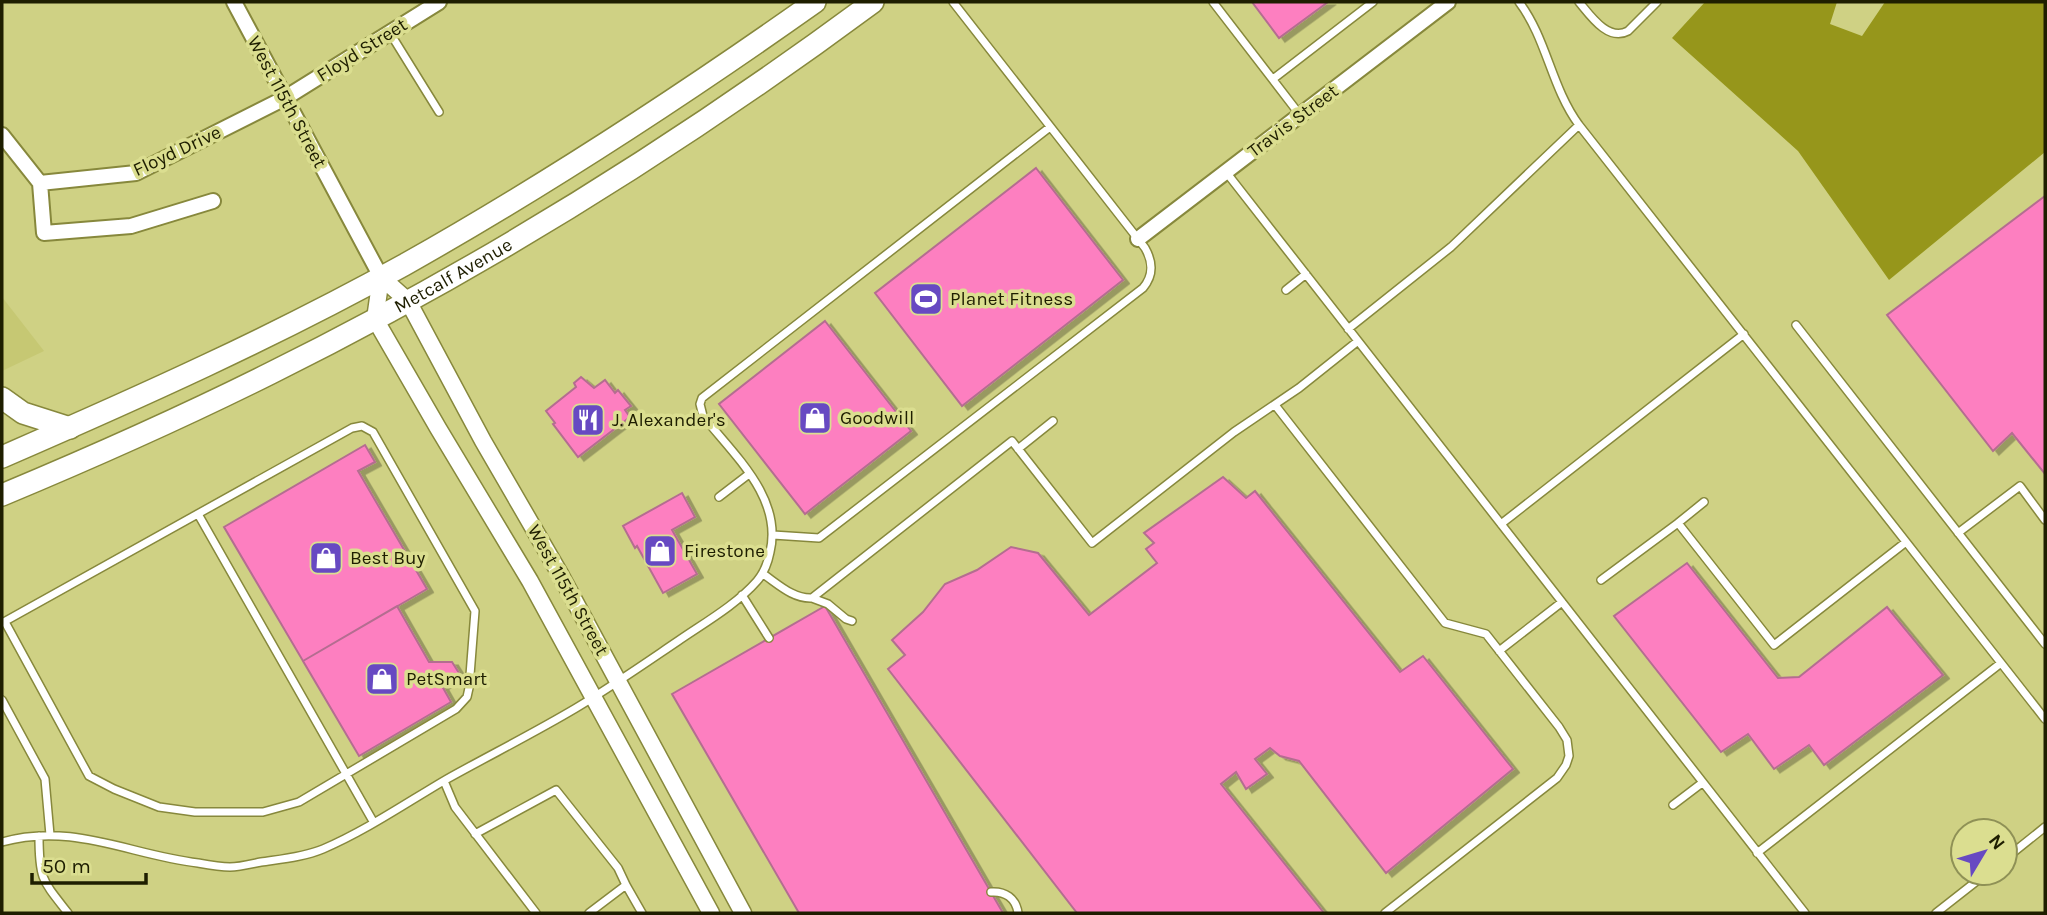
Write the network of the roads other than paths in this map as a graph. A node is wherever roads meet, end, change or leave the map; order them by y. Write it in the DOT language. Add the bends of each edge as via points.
graph roads {
  1 [pos="234,2"];
  2 [pos="439,2"];
  3 [pos="815,2"];
  4 [pos="873,2"];
  5 [pos="953,2"];
  6 [pos="1213,2"];
  7 [pos="1373,2"];
  8 [pos="1448,2"];
  9 [pos="1519,2"];
  10 [pos="1579,2"];
  11 [pos="1657,2"];
  12 [pos="390,33"];
  13 [pos="1273,79"];
  14 [pos="285,99"];
  15 [pos="439,112"];
  16 [pos="1300,115"];
  17 [pos="1579,125"];
  18 [pos="1050,127"];
  19 [pos="2,135"];
  20 [pos="1226,172"];
  21 [pos="40,183"];
  22 [pos="214,201"];
  23 [pos="1138,239"];
  24 [pos="1306,274"];
  25 [pos="381,277"];
  26 [pos="1286,290"];
  27 [pos="408,302"];
  28 [pos="376,319"];
  29 [pos="1796,325"];
  30 [pos="1348,329"];
  31 [pos="1744,334"];
  32 [pos="1357,341"];
  33 [pos="2,398"];
  34 [pos="1275,405"];
  35 [pos="1054,421"];
  36 [pos="70,428"];
  37 [pos="1017,449"];
  38 [pos="2,457"];
  39 [pos="749,474"];
  40 [pos="2,495"];
  41 [pos="719,497"];
  42 [pos="1704,502"];
  43 [pos="198,514"];
  44 [pos="2045,520"];
  45 [pos="1678,523"];
  46 [pos="1501,524"];
  47 [pos="1958,533"];
  48 [pos="773,535"];
  49 [pos="1906,542"];
  50 [pos="763,574"];
  51 [pos="1601,580"];
  52 [pos="742,595"];
  53 [pos="812,598"];
  54 [pos="1562,602"];
  55 [pos="852,621"];
  56 [pos="4,622"];
  57 [pos="769,638"];
  58 [pos="2045,644"];
  59 [pos="1499,651"];
  60 [pos="2001,663"];
  61 [pos="618,681"];
  62 [pos="594,697"];
  63 [pos="2,700"];
  64 [pos="2045,719"];
  65 [pos="347,774"];
  66 [pos="444,781"];
  67 [pos="1702,783"];
  68 [pos="1673,805"];
  69 [pos="374,823"];
  70 [pos="2045,827"];
  71 [pos="475,834"];
  72 [pos="50,835"];
  73 [pos="39,836"];
  74 [pos="2,842"];
  75 [pos="2019,848"];
  76 [pos="1757,853"];
  77 [pos="626,884"];
  78 [pos="1970,887"];
  79 [pos="991,892"];
  80 [pos="68,913"];
  81 [pos="537,913"];
  82 [pos="589,913"];
  83 [pos="642,913"];
  84 [pos="711,913"];
  85 [pos="743,913"];
  86 [pos="1018,913"];
  87 [pos="1385,913"];
  88 [pos="1805,913"];
  89 [pos="1937,913"];
  1 -- 14 [label="street, West 115th Street"];
  2 -- 12 [label="street, Floyd Street"];
  3 -- 25 [label="main road, Metcalf Avenue" via="630,128"];
  4 -- 27 [label="main road, Metcalf Avenue" via="633,169"];
  5 -- 18 [label="lane"];
  6 -- 13 [label="lane"];
  7 -- 13 [label="lane"];
  8 -- 16 [label="street, Travis Street"];
  9 -- 17 [label="lane" via="1539,34 1559,92"];
  10 -- 11 [label="lane" via="1606,30 1616,34 1628,31"];
  12 -- 14 [label="street, Floyd Street"];
  12 -- 15 [label="lane"];
  13 -- 16 [label="lane"];
  14 -- 21 [label="street, Floyd Drive" via="136,173"];
  14 -- 25 [label="street, West 115th Street"];
  16 -- 20 [label="street, Travis Street"];
  17 -- 30 [label="lane" via="1451,247"];
  17 -- 31 [label="lane"];
  18 -- 23 [label="lane"];
  18 -- 39 [label="lane" via="702,398 703,416"];
  19 -- 21 [label="street"];
  20 -- 23 [label="street, Travis Street"];
  20 -- 24 [label="lane"];
  21 -- 22 [label="street" via="44,233 131,226"];
  23 -- 48 [label="lane" via="1152,264 1143,288 819,538"];
  24 -- 26 [label="lane"];
  24 -- 30 [label="lane"];
  25 -- 27 [label="street, West 115th Street"];
  25 -- 28 [label="street"];
  25 -- 36 [label="main road, Metcalf Avenue" via="213,363"];
  27 -- 28 [label="main road, Metcalf Avenue"];
  27 -- 61 [label="street, West 115th Street"];
  28 -- 40 [label="main road, Metcalf Avenue" via="169,422"];
  28 -- 62 [label="street, West 115th Street"];
  29 -- 47 [label="lane"];
  30 -- 32 [label="lane"];
  31 -- 46 [label="lane"];
  31 -- 49 [label="lane"];
  32 -- 34 [label="lane"];
  32 -- 46 [label="lane"];
  33 -- 36 [label="main road" via="23,413"];
  34 -- 37 [label="lane" via="1092,544"];
  34 -- 59 [label="lane" via="1445,623 1486,634"];
  35 -- 37 [label="lane"];
  36 -- 38 [label="main road, Metcalf Avenue"];
  37 -- 53 [label="lane" via="1012,441"];
  39 -- 41 [label="lane"];
  39 -- 48 [label="lane" via="768,504"];
  42 -- 45 [label="lane"];
  43 -- 56 [label="lane"];
  43 -- 65 [label="lane"];
  43 -- 65 [label="lane" via="352,428 362,426 373,432 475,611 469,688 463,704"];
  44 -- 47 [label="lane" via="2020,486"];
  45 -- 49 [label="lane" via="1774,645"];
  45 -- 51 [label="lane"];
  46 -- 54 [label="lane"];
  47 -- 58 [label="lane"];
  48 -- 50 [label="lane"];
  49 -- 60 [label="lane"];
  50 -- 52 [label="lane"];
  50 -- 53 [label="lane" via="794,595"];
  52 -- 57 [label="lane"];
  52 -- 61 [label="lane"];
  53 -- 55 [label="lane"];
  54 -- 59 [label="lane"];
  54 -- 67 [label="lane"];
  56 -- 65 [label="lane" via="89,776 114,789 159,807 263,813 299,802"];
  59 -- 87 [label="lane" via="1563,733 1569,748 1566,765 1540,792"];
  60 -- 64 [label="lane"];
  60 -- 76 [label="lane"];
  61 -- 62 [label="lane"];
  61 -- 85 [label="street, West 115th Street"];
  62 -- 66 [label="lane"];
  62 -- 84 [label="street, West 115th Street"];
  63 -- 72 [label="lane" via="45,779"];
  65 -- 69 [label="lane"];
  66 -- 69 [label="lane"];
  66 -- 71 [label="lane" via="455,807"];
  67 -- 68 [label="lane"];
  67 -- 76 [label="lane"];
  69 -- 72 [label="lane" via="320,850 229,867 176,860 110,842"];
  70 -- 75 [label="lane"];
  71 -- 77 [label="lane" via="556,790"];
  71 -- 81 [label="lane"];
  72 -- 73 [label="lane"];
  73 -- 74 [label="lane"];
  73 -- 80 [label="lane" via="43,880"];
  76 -- 88 [label="lane"];
  77 -- 82 [label="lane"];
  77 -- 83 [label="lane"];
  78 -- 89 [label="lane"];
  79 -- 86 [label="lane" via="1008,895"];
}
